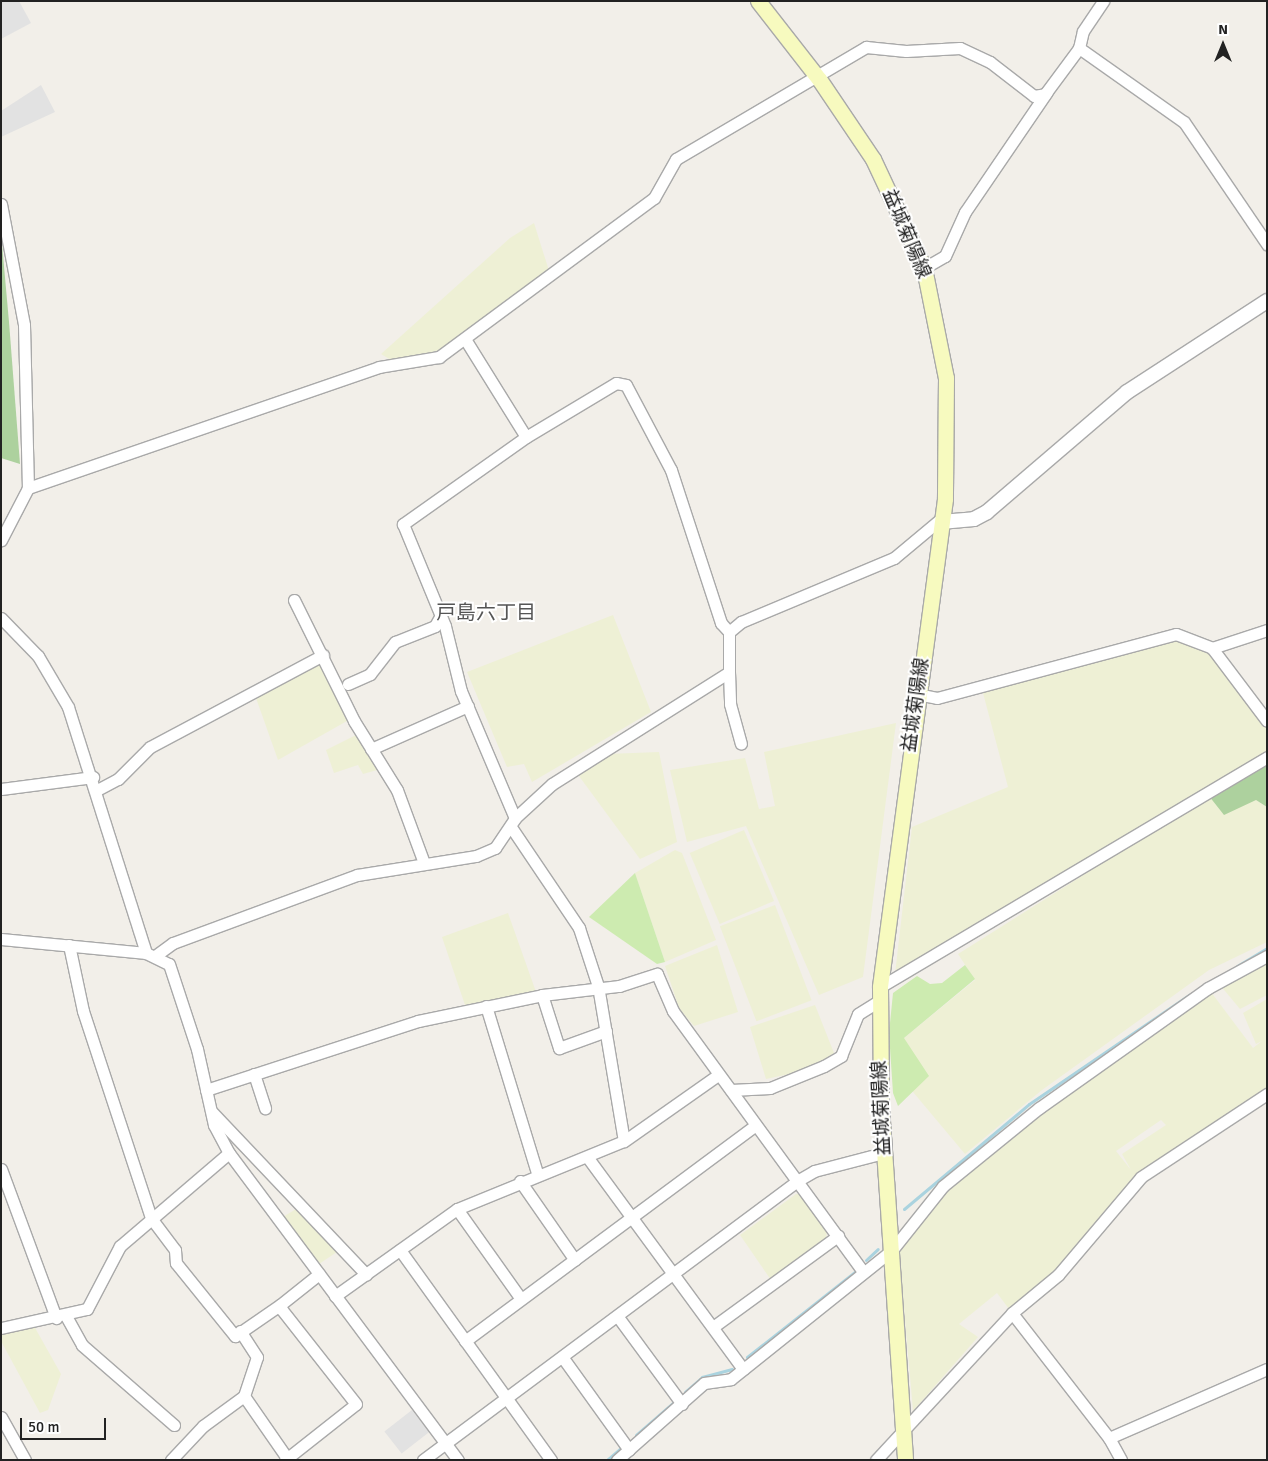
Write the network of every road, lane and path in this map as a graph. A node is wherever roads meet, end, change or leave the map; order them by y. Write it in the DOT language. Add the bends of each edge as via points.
graph roads {
  1 [pos="758,1"];
  2 [pos="1103,1"];
  3 [pos="1079,48"];
  4 [pos="819,79"];
  5 [pos="1048,91"];
  6 [pos="1,204"];
  7 [pos="1267,244"];
  8 [pos="924,268"];
  9 [pos="1267,301"];
  10 [pos="466,338"];
  11 [pos="526,437"];
  12 [pos="28,488"];
  13 [pos="941,520"];
  14 [pos="5,523"];
  15 [pos="1,540"];
  16 [pos="423,569"];
  17 [pos="412,575"];
  18 [pos="294,600"];
  19 [pos="441,615"];
  20 [pos="1,618"];
  21 [pos="1267,630"];
  22 [pos="729,632"];
  23 [pos="1212,648"];
  24 [pos="323,655"];
  25 [pos="729,672"];
  26 [pos="348,684"];
  27 [pos="917,694"];
  28 [pos="468,706"];
  29 [pos="1267,721"];
  30 [pos="740,744"];
  31 [pos="371,749"];
  32 [pos="1267,757"];
  33 [pos="93,777"];
  34 [pos="1,789"];
  35 [pos="97,790"];
  36 [pos="513,822"];
  37 [pos="424,863"];
  38 [pos="1,939"];
  39 [pos="69,945"];
  40 [pos="151,955"];
  41 [pos="1267,956"];
  42 [pos="598,986"];
  43 [pos="880,993"];
  44 [pos="542,995"];
  45 [pos="486,1006"];
  46 [pos="606,1031"];
  47 [pos="254,1074"];
  48 [pos="718,1075"];
  49 [pos="206,1090"];
  50 [pos="731,1090"];
  51 [pos="1267,1094"];
  52 [pos="265,1108"];
  53 [pos="211,1111"];
  54 [pos="756,1125"];
  55 [pos="624,1141"];
  56 [pos="229,1153"];
  57 [pos="883,1153"];
  58 [pos="588,1158"];
  59 [pos="1,1169"];
  60 [pos="537,1173"];
  61 [pos="520,1181"];
  62 [pos="797,1181"];
  63 [pos="457,1209"];
  64 [pos="632,1217"];
  65 [pos="151,1218"];
  66 [pos="838,1236"];
  67 [pos="400,1250"];
  68 [pos="892,1250"];
  69 [pos="575,1260"];
  70 [pos="863,1272"];
  71 [pos="319,1274"];
  72 [pos="366,1274"];
  73 [pos="675,1274"];
  74 [pos="336,1296"];
  75 [pos="521,1300"];
  76 [pos="280,1305"];
  77 [pos="1012,1313"];
  78 [pos="61,1317"];
  79 [pos="618,1317"];
  80 [pos="713,1327"];
  81 [pos="1,1328"];
  82 [pos="240,1331"];
  83 [pos="465,1341"];
  84 [pos="563,1358"];
  85 [pos="743,1369"];
  86 [pos="1267,1369"];
  87 [pos="244,1396"];
  88 [pos="508,1398"];
  89 [pos="682,1404"];
  90 [pos="1,1417"];
  91 [pos="174,1425"];
  92 [pos="906,1428"];
  93 [pos="1109,1438"];
  94 [pos="446,1441"];
  95 [pos="629,1450"];
  96 [pos="286,1459"];
  97 [pos="25,1460"];
  98 [pos="171,1460"];
  99 [pos="424,1460"];
  100 [pos="458,1460"];
  101 [pos="551,1460"];
  102 [pos="617,1460"];
  103 [pos="876,1460"];
  104 [pos="905,1460"];
  105 [pos="1120,1460"];
  1 -- 4 [label="main road, 益城菊陽線"];
  2 -- 3 [label="street" via="1084,31"];
  3 -- 5 [label="street"];
  3 -- 7 [label="street" via="1184,122"];
  4 -- 5 [label="street" via="827,68 866,47 906,51 960,48 990,62 1034,96"];
  4 -- 8 [label="main road, 益城菊陽線" via="873,159"];
  4 -- 10 [label="street" via="676,159 654,198"];
  5 -- 8 [label="street" via="965,212 945,256"];
  6 -- 12 [label="street" via="24,325"];
  8 -- 13 [label="main road, 益城菊陽線" via="946,378 949,443"];
  9 -- 13 [label="street" via="1127,392 986,512 974,519"];
  10 -- 11 [label="street"];
  10 -- 12 [label="street" via="439,356 379,367"];
  11 -- 16 [label="street" via="403,524"];
  11 -- 22 [label="street" via="616,383 626,385 671,470 721,623"];
  12 -- 14 [label="street"];
  13 -- 22 [label="street" via="894,558 741,622"];
  13 -- 27 [label="main road, 益城菊陽線"];
  14 -- 15 [label="street"];
  16 -- 17 [label="street"];
  16 -- 19 [label="street"];
  18 -- 24 [label="street"];
  19 -- 26 [label="street" via="435,626 396,642 370,674"];
  19 -- 28 [label="street"];
  20 -- 33 [label="street" via="24,638 48,670 68,707"];
  21 -- 23 [label="street"];
  22 -- 25 [label="street"];
  23 -- 27 [label="street" via="1176,634 937,698"];
  23 -- 29 [label="street"];
  24 -- 31 [label="street"];
  24 -- 35 [label="street" via="150,747 118,779"];
  25 -- 30 [label="street" via="730,704"];
  25 -- 36 [label="street" via="552,784"];
  27 -- 43 [label="main road, 益城菊陽線"];
  28 -- 31 [label="street"];
  28 -- 36 [label="street"];
  31 -- 37 [label="street" via="397,790"];
  32 -- 43 [label="street"];
  33 -- 34 [label="street"];
  33 -- 35 [label="street"];
  35 -- 40 [label="street"];
  36 -- 37 [label="street" via="495,848"];
  36 -- 42 [label="street" via="579,928"];
  37 -- 40 [label="street" via="357,875 173,943"];
  38 -- 39 [label="street"];
  39 -- 40 [label="street"];
  39 -- 65 [label="street" via="83,1011"];
  40 -- 49 [label="street" via="169,964 176,977"];
  41 -- 68 [label="street" via="1208,988 1039,1108 943,1186"];
  42 -- 44 [label="street"];
  42 -- 46 [label="street"];
  42 -- 48 [label="street" via="619,986 657,974 673,1011"];
  43 -- 50 [label="street" via="858,1014 841,1056 770,1088"];
  43 -- 57 [label="main road, 益城菊陽線"];
  44 -- 45 [label="street"];
  44 -- 46 [label="street" via="558,1048"];
  45 -- 47 [label="street" via="418,1021"];
  45 -- 60 [label="street"];
  46 -- 55 [label="street"];
  47 -- 49 [label="street"];
  47 -- 52 [label="street"];
  48 -- 50 [label="street"];
  48 -- 55 [label="street"];
  49 -- 53 [label="street"];
  50 -- 54 [label="street"];
  51 -- 77 [label="street" via="1141,1177 1058,1275"];
  53 -- 56 [label="street"];
  53 -- 72 [label="street"];
  54 -- 62 [label="street"];
  54 -- 64 [label="street"];
  55 -- 58 [label="street"];
  56 -- 65 [label="street"];
  56 -- 71 [label="street"];
  57 -- 62 [label="street" via="814,1171"];
  57 -- 68 [label="main road, 益城菊陽線"];
  58 -- 60 [label="street"];
  58 -- 64 [label="street"];
  59 -- 78 [label="street"];
  60 -- 61 [label="street"];
  61 -- 63 [label="street"];
  61 -- 69 [label="street"];
  62 -- 66 [label="street"];
  62 -- 73 [label="street"];
  63 -- 67 [label="street"];
  63 -- 75 [label="street"];
  64 -- 69 [label="street"];
  64 -- 73 [label="street"];
  65 -- 78 [label="street" via="120,1246 86,1309"];
  65 -- 82 [label="street" via="175,1250 176,1263 235,1336"];
  66 -- 70 [label="street"];
  66 -- 80 [label="street"];
  67 -- 72 [label="street"];
  67 -- 83 [label="street"];
  68 -- 70 [label="street"];
  68 -- 92 [label="main road, 益城菊陽線"];
  69 -- 75 [label="street"];
  70 -- 85 [label="street"];
  71 -- 74 [label="street"];
  71 -- 76 [label="street"];
  72 -- 74 [label="street"];
  73 -- 79 [label="street"];
  73 -- 80 [label="street"];
  74 -- 94 [label="street"];
  75 -- 83 [label="street"];
  76 -- 82 [label="street"];
  76 -- 96 [label="street" via="356,1400 356,1404"];
  77 -- 92 [label="street"];
  77 -- 93 [label="street"];
  78 -- 81 [label="street"];
  78 -- 91 [label="street" via="82,1345"];
  79 -- 84 [label="street"];
  79 -- 89 [label="street"];
  80 -- 85 [label="street"];
  82 -- 87 [label="street" via="257,1357"];
  83 -- 88 [label="street"];
  84 -- 88 [label="street"];
  84 -- 95 [label="street"];
  85 -- 89 [label="street" via="731,1379 704,1382"];
  86 -- 93 [label="street"];
  87 -- 96 [label="street"];
  87 -- 98 [label="street" via="203,1426"];
  88 -- 94 [label="street"];
  88 -- 101 [label="street"];
  89 -- 95 [label="street"];
  90 -- 97 [label="street"];
  92 -- 103 [label="street"];
  92 -- 104 [label="main road, 益城菊陽線"];
  93 -- 105 [label="street"];
  94 -- 99 [label="street"];
  94 -- 100 [label="street"];
  95 -- 102 [label="street"];
}
